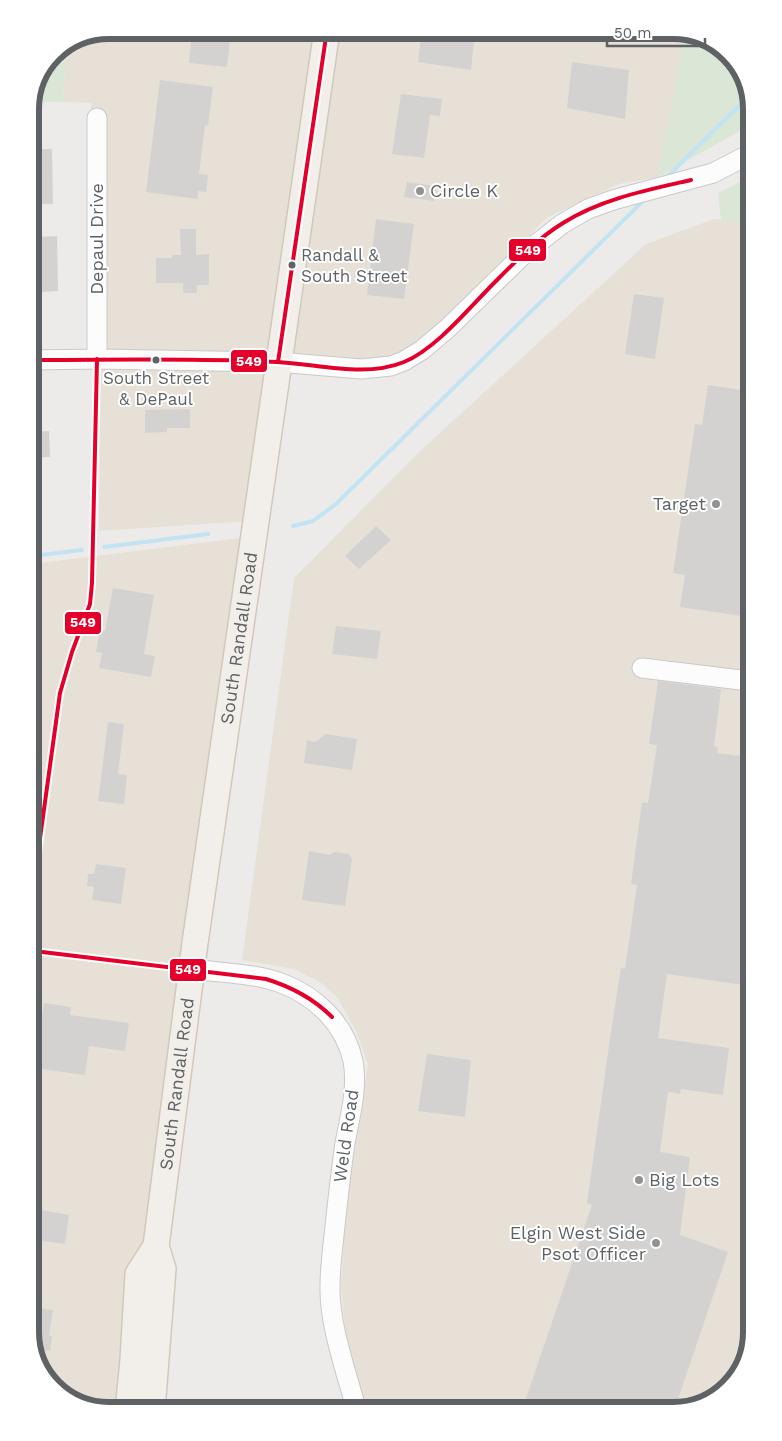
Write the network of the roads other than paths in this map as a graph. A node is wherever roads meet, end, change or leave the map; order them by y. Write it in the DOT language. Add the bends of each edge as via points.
graph roads {
  1 [pos="326,39"];
  2 [pos="97,118"];
  3 [pos="743,158"];
  4 [pos="97,359"];
  5 [pos="39,360"];
  6 [pos="278,362"];
  7 [pos="642,668"];
  8 [pos="743,679"];
  9 [pos="192,969"];
  10 [pos="156,1246"];
  11 [pos="129,1402"];
  12 [pos="153,1402"];
  13 [pos="354,1402"];
  1 -- 6 [label="main road, South Randall Road"];
  2 -- 4 [label="street, Depaul Drive"];
  3 -- 6 [label="street" via="713,173 613,200 562,224 525,253 439,336 404,361 391,366 361,369"];
  4 -- 5 [label="street"];
  4 -- 6 [label="street"];
  6 -- 9 [label="main road, South Randall Road"];
  7 -- 8 [label="street"];
  9 -- 10 [label="main road, South Randall Road"];
  9 -- 13 [label="street, Weld Road" via="266,980 297,990 332,1017 351,1053 354,1088 339,1190 330,1287 334,1321"];
  10 -- 11 [label="main road, South Randall Road" via="138,1274"];
  10 -- 12 [label="main road, South Randall Road" via="163,1269"];
}
